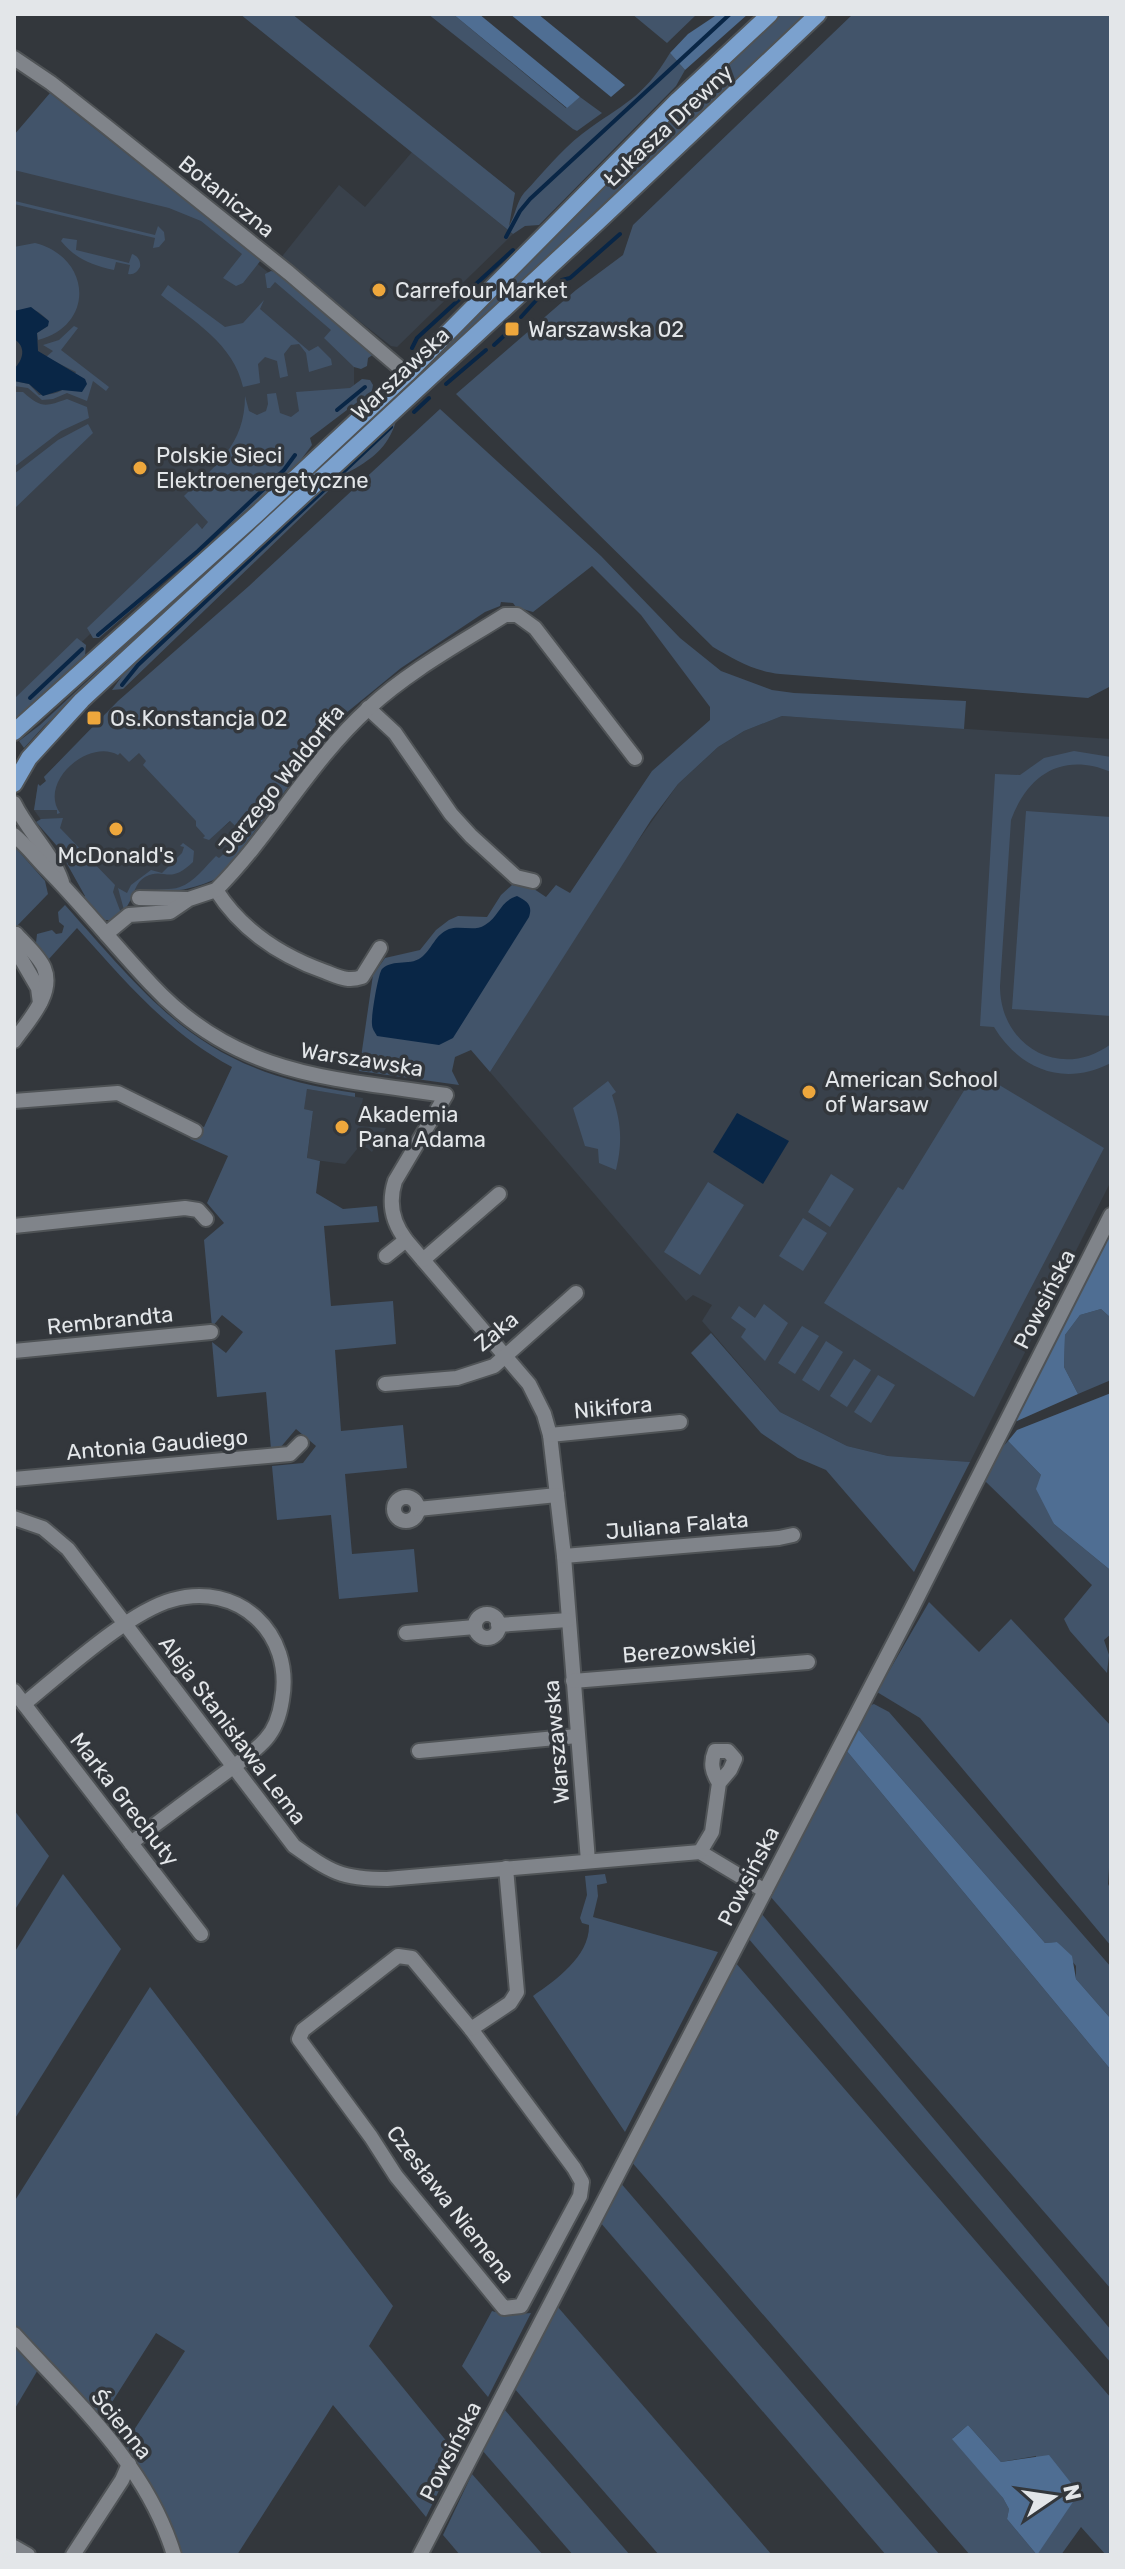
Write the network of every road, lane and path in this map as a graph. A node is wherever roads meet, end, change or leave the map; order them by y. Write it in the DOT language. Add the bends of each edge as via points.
graph roads {
  1 [pos="770,14"];
  2 [pos="818,14"];
  3 [pos="14,58"];
  4 [pos="528,251"];
  5 [pos="548,268"];
  6 [pos="407,374"];
  7 [pos="368,708"];
  8 [pos="14,732"];
  9 [pos="635,758"];
  10 [pos="14,784"];
  11 [pos="14,803"];
  12 [pos="14,835"];
  13 [pos="533,881"];
  14 [pos="64,886"];
  15 [pos="216,890"];
  16 [pos="139,898"];
  17 [pos="189,899"];
  18 [pos="106,934"];
  19 [pos="380,948"];
  20 [pos="40,1003"];
  21 [pos="14,1041"];
  22 [pos="14,1101"];
  23 [pos="195,1131"];
  24 [pos="499,1194"];
  25 [pos="1111,1215"];
  26 [pos="206,1219"];
  27 [pos="14,1226"];
  28 [pos="406,1240"];
  29 [pos="386,1256"];
  30 [pos="423,1260"];
  31 [pos="576,1293"];
  32 [pos="211,1332"];
  33 [pos="14,1351"];
  34 [pos="505,1355"];
  35 [pos="385,1384"];
  36 [pos="680,1422"];
  37 [pos="550,1435"];
  38 [pos="301,1443"];
  39 [pos="14,1479"];
  40 [pos="557,1495"];
  41 [pos="418,1509"];
  42 [pos="14,1518"];
  43 [pos="793,1535"];
  44 [pos="564,1556"];
  45 [pos="568,1620"];
  46 [pos="125,1624"];
  47 [pos="406,1633"];
  48 [pos="808,1662"];
  49 [pos="573,1681"];
  50 [pos="14,1691"];
  51 [pos="24,1704"];
  52 [pos="577,1736"];
  53 [pos="419,1751"];
  54 [pos="232,1768"];
  55 [pos="719,1783"];
  56 [pos="131,1843"];
  57 [pos="700,1852"];
  58 [pos="588,1861"];
  59 [pos="506,1868"];
  60 [pos="765,1891"];
  61 [pos="201,1934"];
  62 [pos="471,2029"];
  63 [pos="14,2334"];
  64 [pos="129,2464"];
  65 [pos="14,2547"];
  66 [pos="28,2555"];
  67 [pos="73,2555"];
  68 [pos="174,2555"];
  69 [pos="420,2555"];
  1 -- 4 [label="main road, Łukasza Drewny"];
  2 -- 5 [label="main road, Łukasza Drewny"];
  3 -- 6 [label="street, Botaniczna" via="289,273"];
  4 -- 6 [label="main road, Warszawska"];
  5 -- 10 [label="main road, Warszawska" via="82,700 29,758"];
  6 -- 8 [label="main road, Warszawska"];
  7 -- 9 [label="street, Jerzego Waldorffa" via="511,614 527,621"];
  7 -- 13 [label="street" via="395,733 471,836 516,877"];
  7 -- 15 [label="street, Jerzego Waldorffa"];
  11 -- 14 [label="street, Warszawska" via="55,862"];
  12 -- 14 [label="street, Warszawska"];
  14 -- 18 [label="street, Warszawska"];
  15 -- 17 [label="street"];
  15 -- 19 [label="street" via="266,944 345,980 362,977"];
  16 -- 17 [label="street"];
  17 -- 18 [label="street" via="170,912 129,915"];
  18 -- 28 [label="street, Warszawska" via="178,1010 237,1049 291,1071 446,1095 393,1189 393,1217"];
  20 -- 21 [label="street"];
  22 -- 23 [label="street" via="118,1093"];
  24 -- 30 [label="street"];
  25 -- 60 [label="street, Powsińska"];
  26 -- 27 [label="street" via="198,1210 185,1208"];
  28 -- 29 [label="street"];
  28 -- 30 [label="street, Warszawska"];
  30 -- 34 [label="street, Warszawska"];
  31 -- 34 [label="street, Zaka"];
  32 -- 33 [label="street, Rembrandta"];
  34 -- 35 [label="street, Zaka" via="494,1366 457,1378"];
  34 -- 37 [label="street, Warszawska" via="537,1398"];
  36 -- 37 [label="street, Nikifora"];
  37 -- 40 [label="street, Warszawska"];
  38 -- 39 [label="street, Antonia Gaudiego" via="290,1454"];
  40 -- 41 [label="street"];
  40 -- 44 [label="street, Warszawska"];
  42 -- 46 [label="street, Aleja Stanisława Lema" via="43,1528 68,1549"];
  43 -- 44 [label="street, Juliana Falata"];
  44 -- 45 [label="street, Warszawska"];
  45 -- 47 [label="street" via="498,1625 488,1614 479,1617 475,1627"];
  45 -- 49 [label="street, Warszawska"];
  46 -- 51 [label="street"];
  46 -- 54 [label="street, Aleja Stanisława Lema"];
  46 -- 54 [label="street" via="172,1600 211,1595 232,1602 268,1628 282,1662 281,1706 266,1739"];
  48 -- 49 [label="street, Berezowskiej"];
  49 -- 52 [label="street, Warszawska"];
  50 -- 51 [label="street, Marka Grechuty"];
  51 -- 56 [label="street, Marka Grechuty"];
  52 -- 53 [label="street"];
  52 -- 58 [label="street, Warszawska"];
  54 -- 56 [label="street"];
  54 -- 59 [label="street, Aleja Stanisława Lema" via="294,1846 332,1872 355,1879 387,1879"];
  55 -- 57 [label="street" via="712,1832"];
  56 -- 61 [label="street, Marka Grechuty"];
  57 -- 58 [label="street, Aleja Stanisława Lema"];
  57 -- 60 [label="street"];
  58 -- 59 [label="street, Aleja Stanisława Lema"];
  59 -- 62 [label="street" via="517,1992 510,2003"];
  60 -- 69 [label="street, Powsińska"];
  62 -- 62 [label="street, Czesława Niemena" via="412,1958 398,1956 303,2030 299,2039 396,2176 504,2308 512,2310 528,2298 580,2196 582,2182"];
  63 -- 64 [label="street, Ścienna"];
  64 -- 67 [label="street"];
  64 -- 68 [label="street, Ścienna" via="164,2523"];
  65 -- 66 [label="street"];
}
